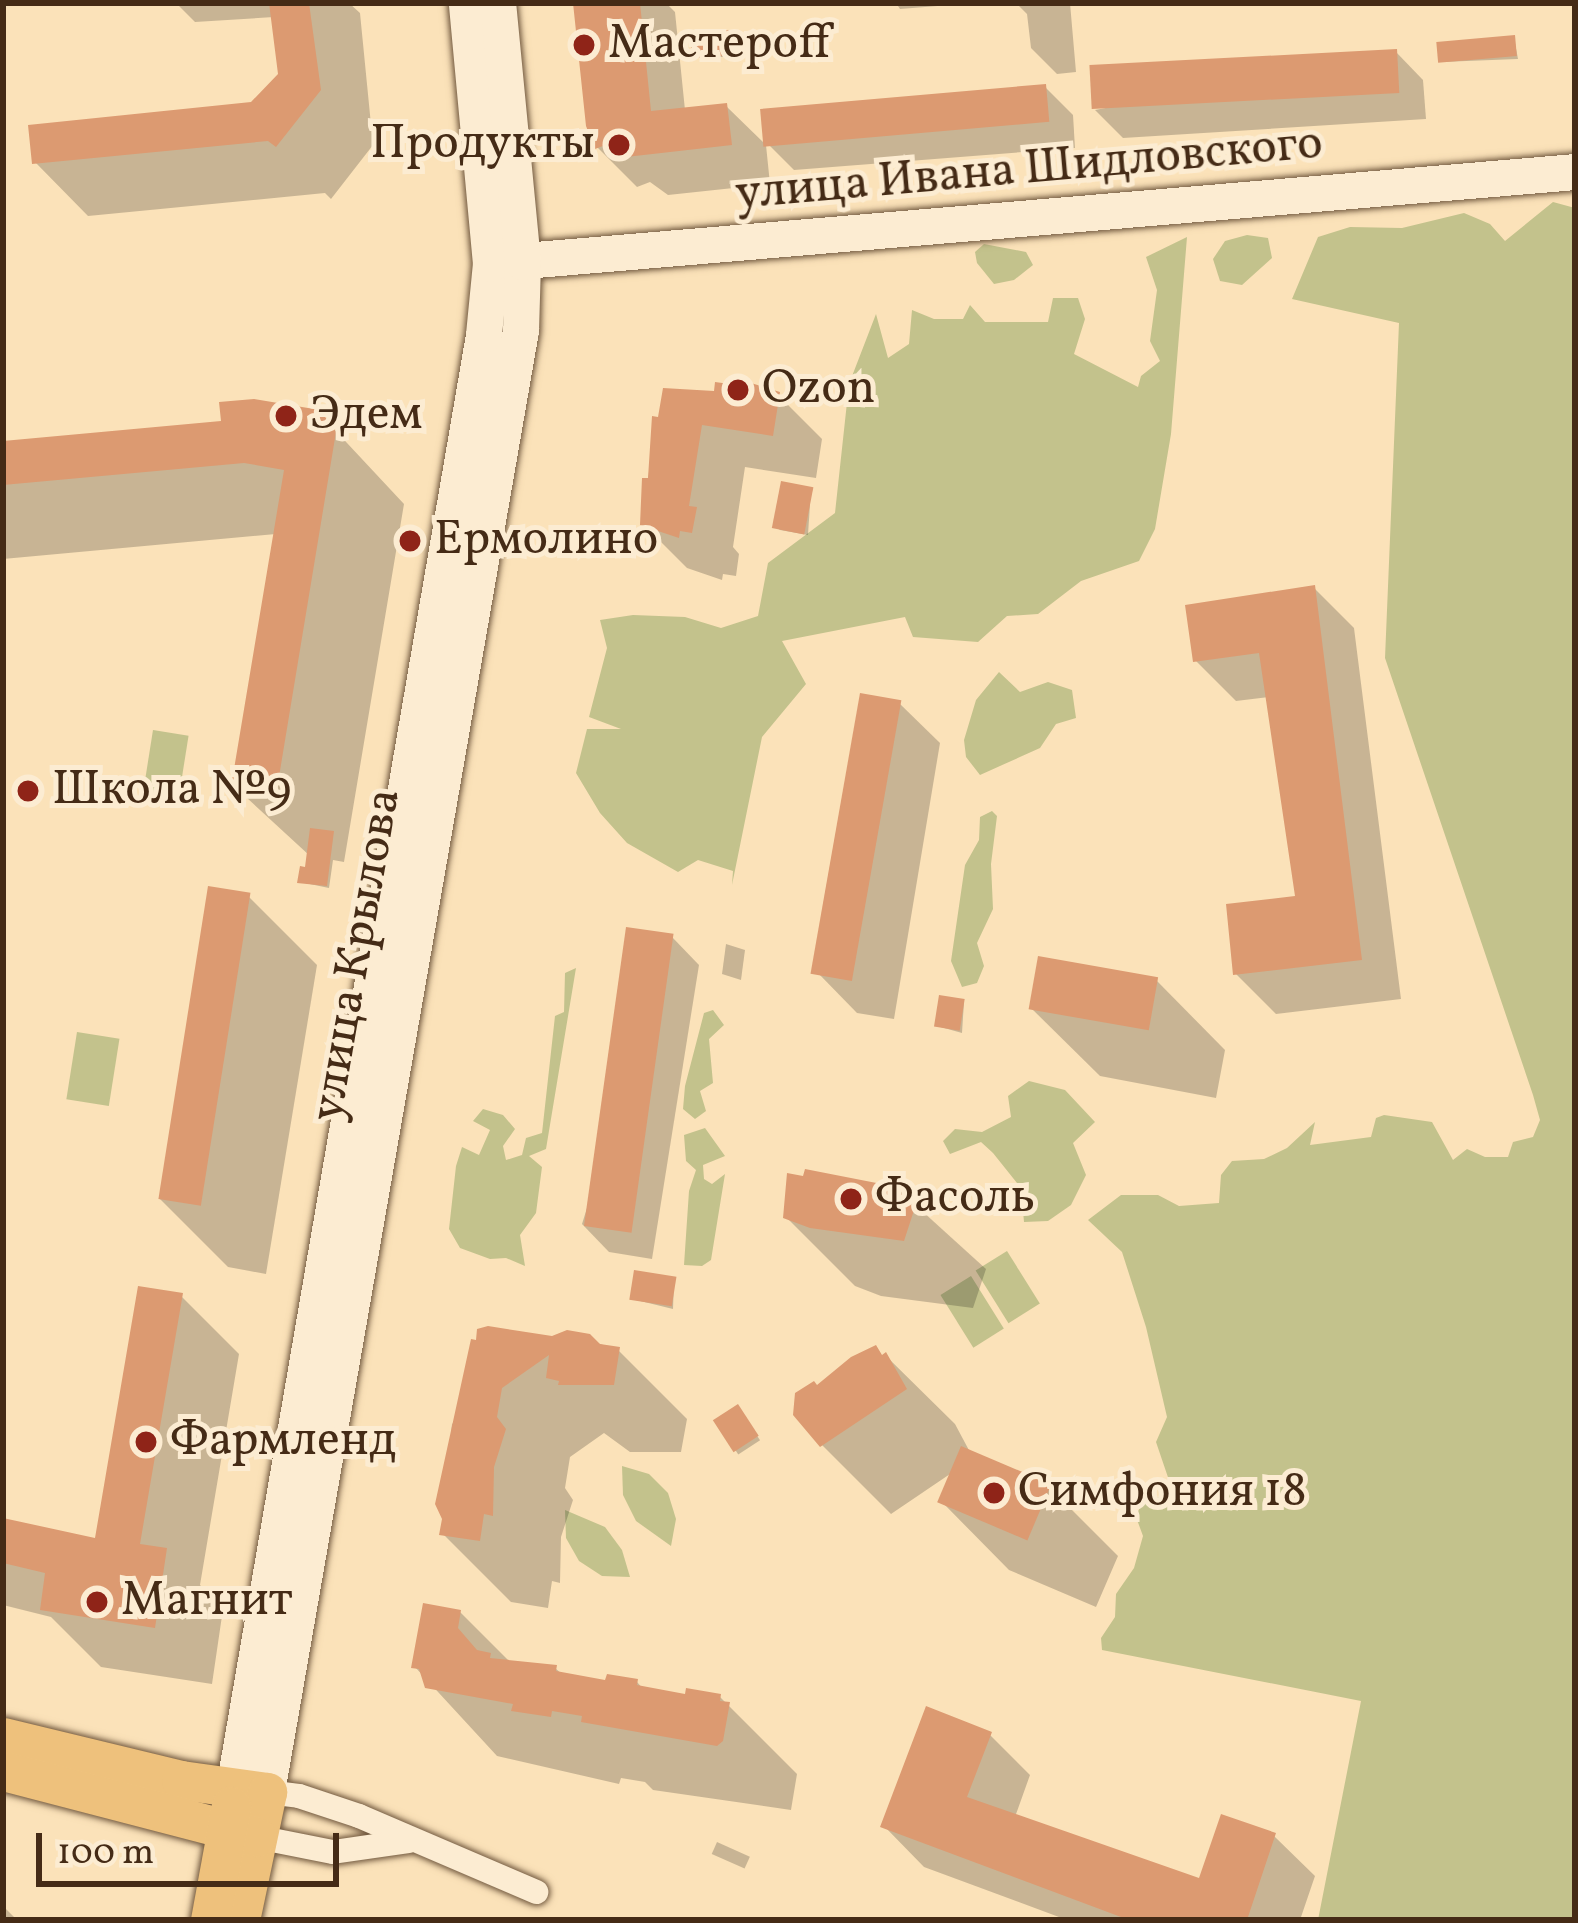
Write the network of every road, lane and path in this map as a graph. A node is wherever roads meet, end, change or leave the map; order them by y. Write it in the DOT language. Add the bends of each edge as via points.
graph roads {
  1 [pos="467,3"];
  2 [pos="498,3"];
  3 [pos="1575,172"];
  4 [pos="507,263"];
  5 [pos="3,1737"];
  6 [pos="3,1772"];
  7 [pos="251,1791"];
  8 [pos="242,1833"];
  9 [pos="413,1840"];
  10 [pos="536,1892"];
  11 [pos="210,1920"];
  12 [pos="240,1920"];
  1 -- 4 [label="main road, улица Крылова"];
  2 -- 4 [label="main road, улица Крылова"];
  3 -- 4 [label="main road, улица Ивана Шидловского"];
  4 -- 7 [label="main road, улица Крылова" via="394,867"];
  5 -- 7 [label="main road"];
  6 -- 8 [label="main road"];
  7 -- 8 [label="main road, улица Крылова"];
  7 -- 9 [label="street" via="299,1796"];
  8 -- 9 [label="street" via="333,1852"];
  8 -- 11 [label="main road, улица Крылова"];
  8 -- 12 [label="main road, улица Крылова"];
  9 -- 10 [label="street"];
}
